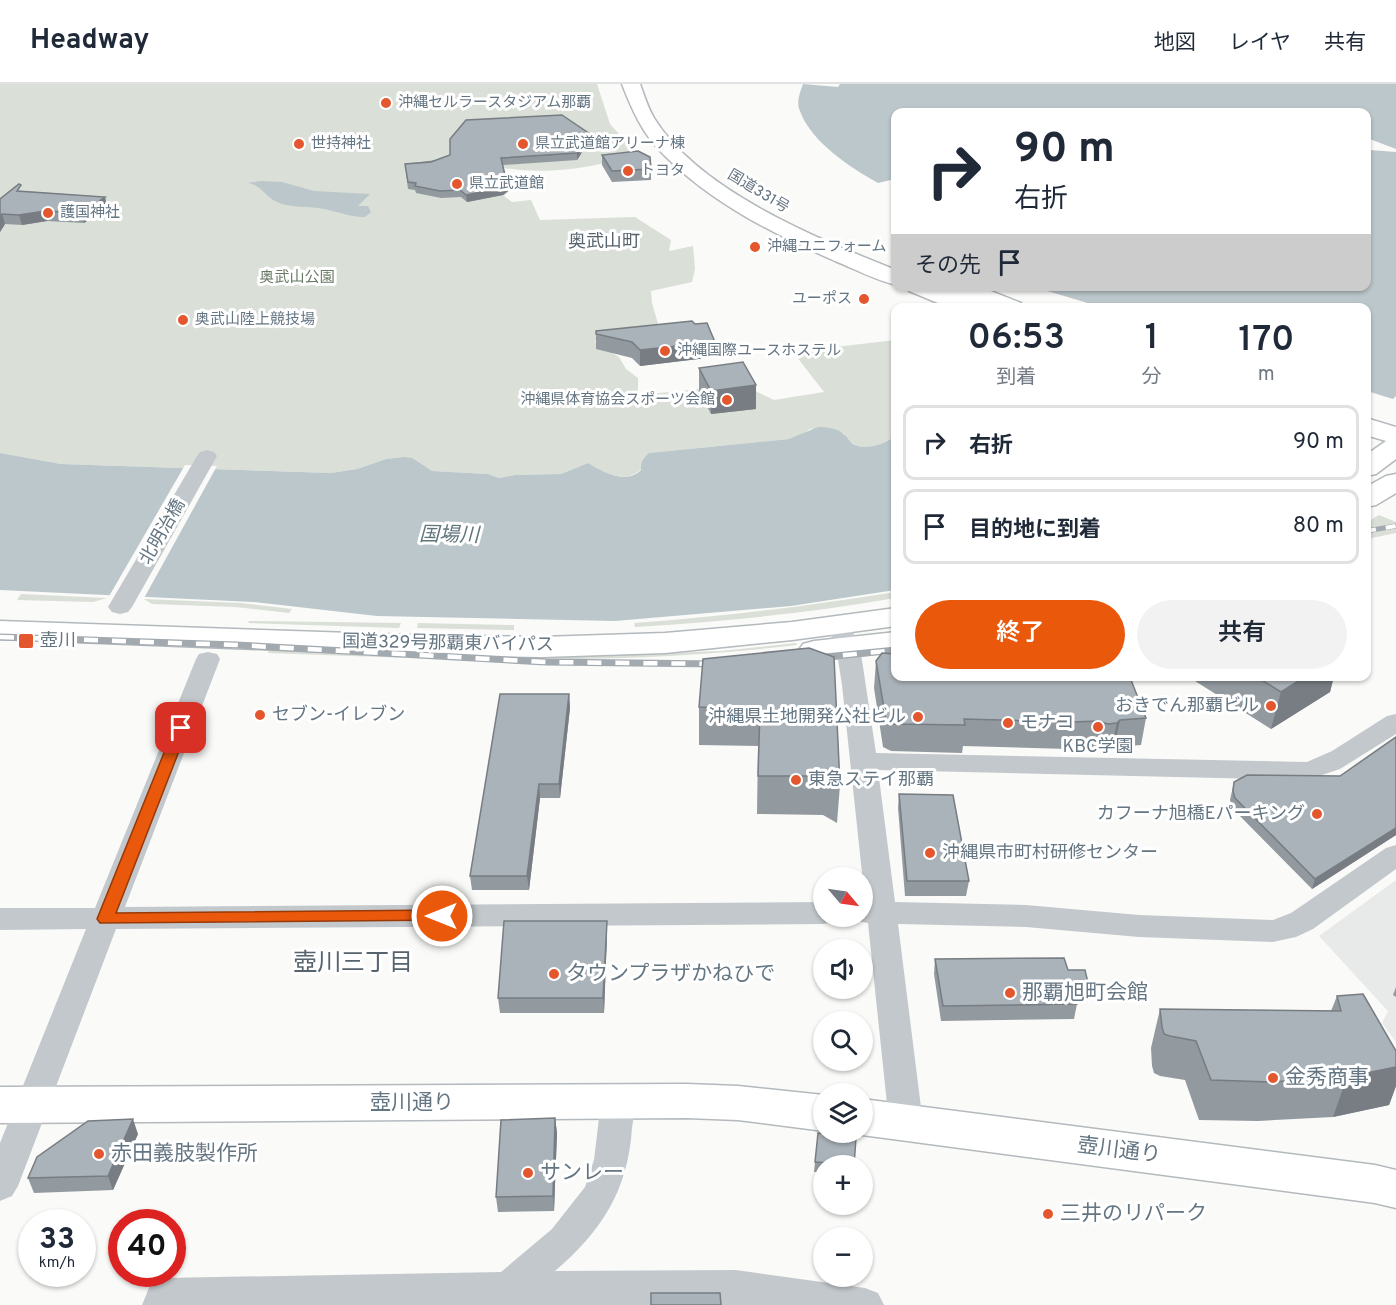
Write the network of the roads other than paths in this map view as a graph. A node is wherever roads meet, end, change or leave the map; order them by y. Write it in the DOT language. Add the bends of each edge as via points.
graph roads {
  1 [pos="616,84"];
  2 [pos="631,84"];
  3 [pos="696,148"];
  4 [pos="730,199"];
  5 [pos="891,260"];
  6 [pos="891,276"];
  7 [pos="930,291"];
  8 [pos="969,291"];
  9 [pos="960,303"];
  10 [pos="1000,303"];
  11 [pos="1371,433"];
  12 [pos="1384,451"];
  13 [pos="205,460"];
  14 [pos="1396,482"];
  15 [pos="1371,496"];
  16 [pos="122,604"];
  17 [pos="891,619"];
  18 [pos="0,630"];
  19 [pos="843,636"];
  20 [pos="891,641"];
  21 [pos="212,648"];
  22 [pos="0,651"];
  23 [pos="1396,722"];
  24 [pos="862,761"];
  25 [pos="1396,855"];
  26 [pos="868,867"];
  27 [pos="873,912"];
  28 [pos="813,913"];
  29 [pos="0,919"];
  30 [pos="105,919"];
  31 [pos="873,924"];
  32 [pos="618,1101"];
  33 [pos="16,1105"];
  34 [pos="813,1112"];
  35 [pos="873,1118"];
  36 [pos="906,1123"];
  37 [pos="1389,1184"];
  38 [pos="0,1186"];
  39 [pos="508,1288"];
  40 [pos="638,1296"];
  41 [pos="161,1305"];
  42 [pos="865,1305"];
  1 -- 4 [label="highway, 国道331号" via="623,113 635,133 676,171 706,191"];
  2 -- 4 [label="highway, 国道331号" via="646,122 663,143"];
  3 -- 5 [label="highway, 国道331号" via="723,171 806,221"];
  4 -- 6 [label="highway, 国道331号" via="827,249"];
  7 -- 9 [label="highway"];
  8 -- 10 [label="highway"];
  11 -- 12 [label="highway"];
  13 -- 16 [label="street, 北明治橋"];
  14 -- 15 [label="highway"];
  17 -- 19 [label="highway, 国道329号那覇東バイパス"];
  18 -- 21 [label="highway, 国道329号那覇東バイパス"];
  19 -- 20 [label="highway, 国道329号那覇東バイパス"];
  19 -- 21 [label="highway, 国道329号那覇東バイパス" via="618,667 406,665"];
  19 -- 24 [label="street"];
  21 -- 22 [label="highway, 国道329号那覇東バイパス"];
  21 -- 30 [label="street"];
  23 -- 24 [label="street" via="1321,768 1307,771"];
  24 -- 26 [label="street"];
  25 -- 27 [label="street" via="1302,921 1273,931 1139,926 1052,917"];
  28 -- 30 [label="street"];
  29 -- 30 [label="street"];
  30 -- 33 [label="street"];
  31 -- 36 [label="street"];
  32 -- 33 [label="highway, 壺川通り"];
  32 -- 34 [label="highway, 壺川通り" via="738,1103"];
  32 -- 39 [label="street" via="612,1155 594,1206 556,1250"];
  33 -- 38 [label="street"];
  35 -- 36 [label="highway, 壺川通り"];
  36 -- 37 [label="highway, 壺川通り"];
  39 -- 40 [label="street"];
  39 -- 41 [label="street" via="164,1295"];
  40 -- 42 [label="street" via="736,1287"];
}
